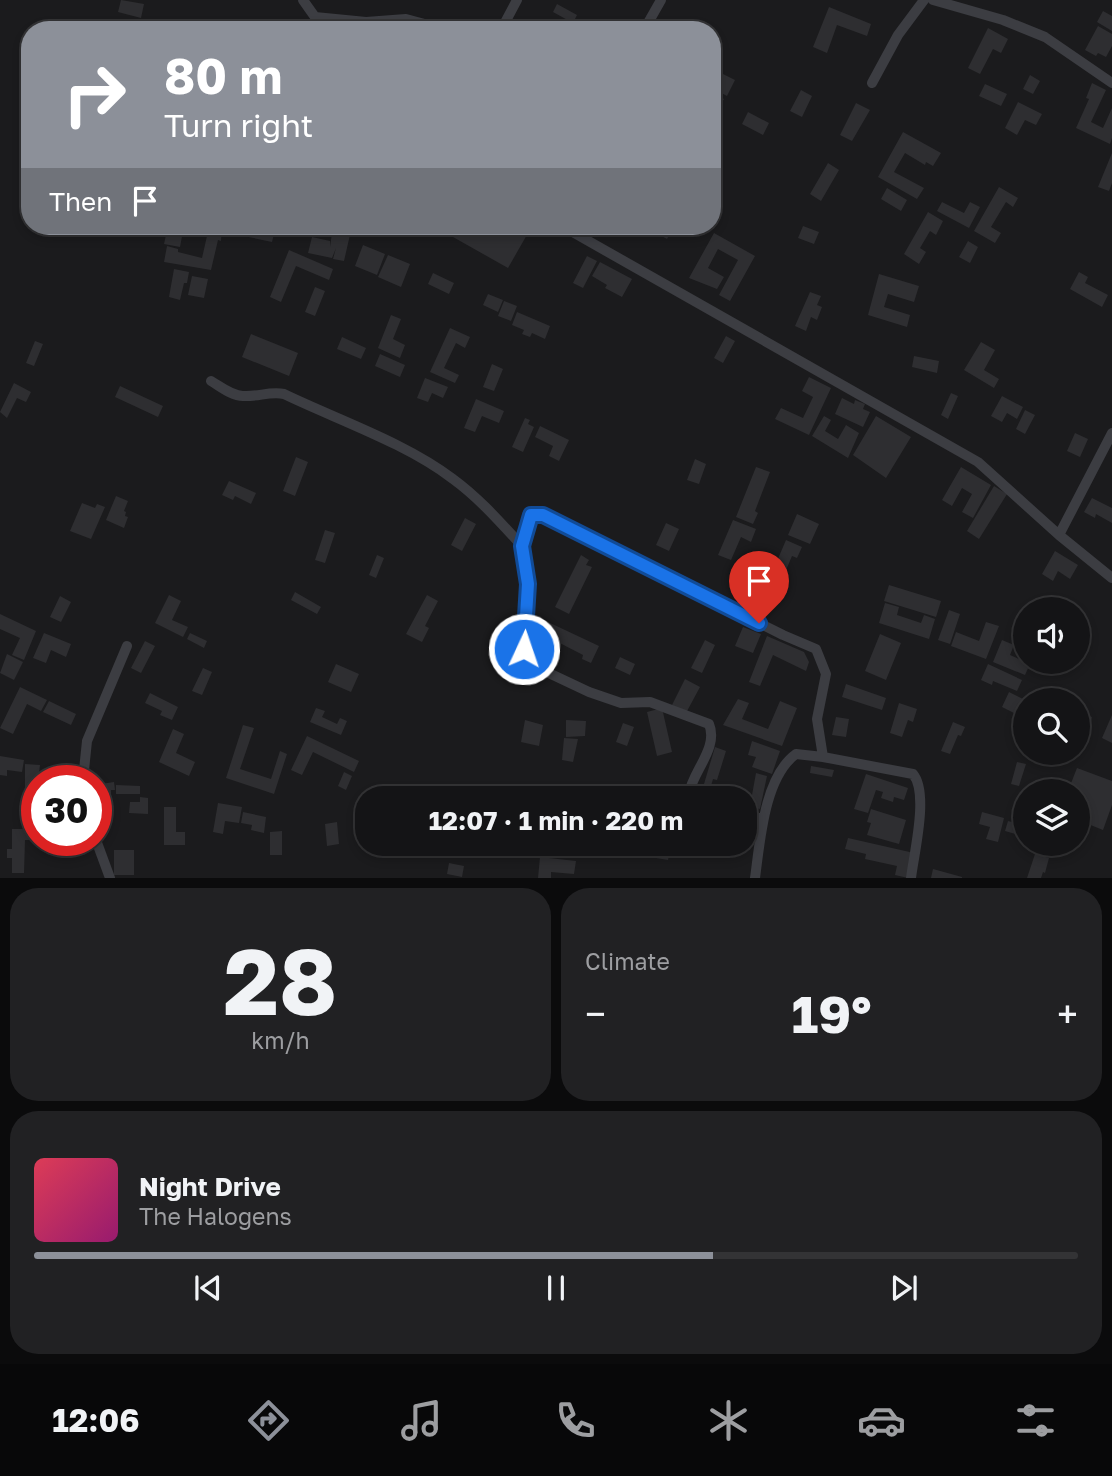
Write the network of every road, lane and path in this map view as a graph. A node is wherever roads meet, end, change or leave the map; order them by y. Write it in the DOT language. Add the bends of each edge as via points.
graph roads {
  1 [pos="303,0"];
  2 [pos="517,0"];
  3 [pos="662,0"];
  4 [pos="924,0"];
  5 [pos="933,0"];
  6 [pos="353,21"];
  7 [pos="379,21"];
  8 [pos="413,21"];
  9 [pos="505,21"];
  10 [pos="649,21"];
  11 [pos="1112,82"];
  12 [pos="872,83"];
  13 [pos="578,235"];
  14 [pos="211,382"];
  15 [pos="1112,433"];
  16 [pos="1059,535"];
  17 [pos="522,546"];
  18 [pos="1112,578"];
  19 [pos="127,646"];
  20 [pos="822,757"];
  21 [pos="85,765"];
  22 [pos="690,786"];
  23 [pos="757,818"];
  24 [pos="763,819"];
  25 [pos="102,856"];
  26 [pos="110,877"];
  27 [pos="755,877"];
  28 [pos="911,877"];
  1 -- 6 [label="street" via="315,18"];
  2 -- 9 [label="street"];
  3 -- 10 [label="street"];
  4 -- 12 [label="street"];
  5 -- 11 [label="street" via="1045,37"];
  7 -- 8 [label="street"];
  13 -- 16 [label="street" via="978,462"];
  14 -- 17 [label="street" via="242,396 271,391 284,394 400,446 451,477"];
  15 -- 16 [label="street"];
  16 -- 18 [label="street"];
  17 -- 20 [label="street" via="531,515 543,515 816,649 826,674 817,719"];
  17 -- 22 [label="street" via="528,584 524,649 528,659 536,667 621,704 650,702 709,724 712,733 704,762"];
  19 -- 21 [label="street" via="87,741"];
  20 -- 24 [label="street" via="796,754 787,761"];
  20 -- 28 [label="street" via="913,774 919,781"];
  23 -- 24 [label="street"];
  24 -- 27 [label="street"];
  25 -- 26 [label="street"];
}
